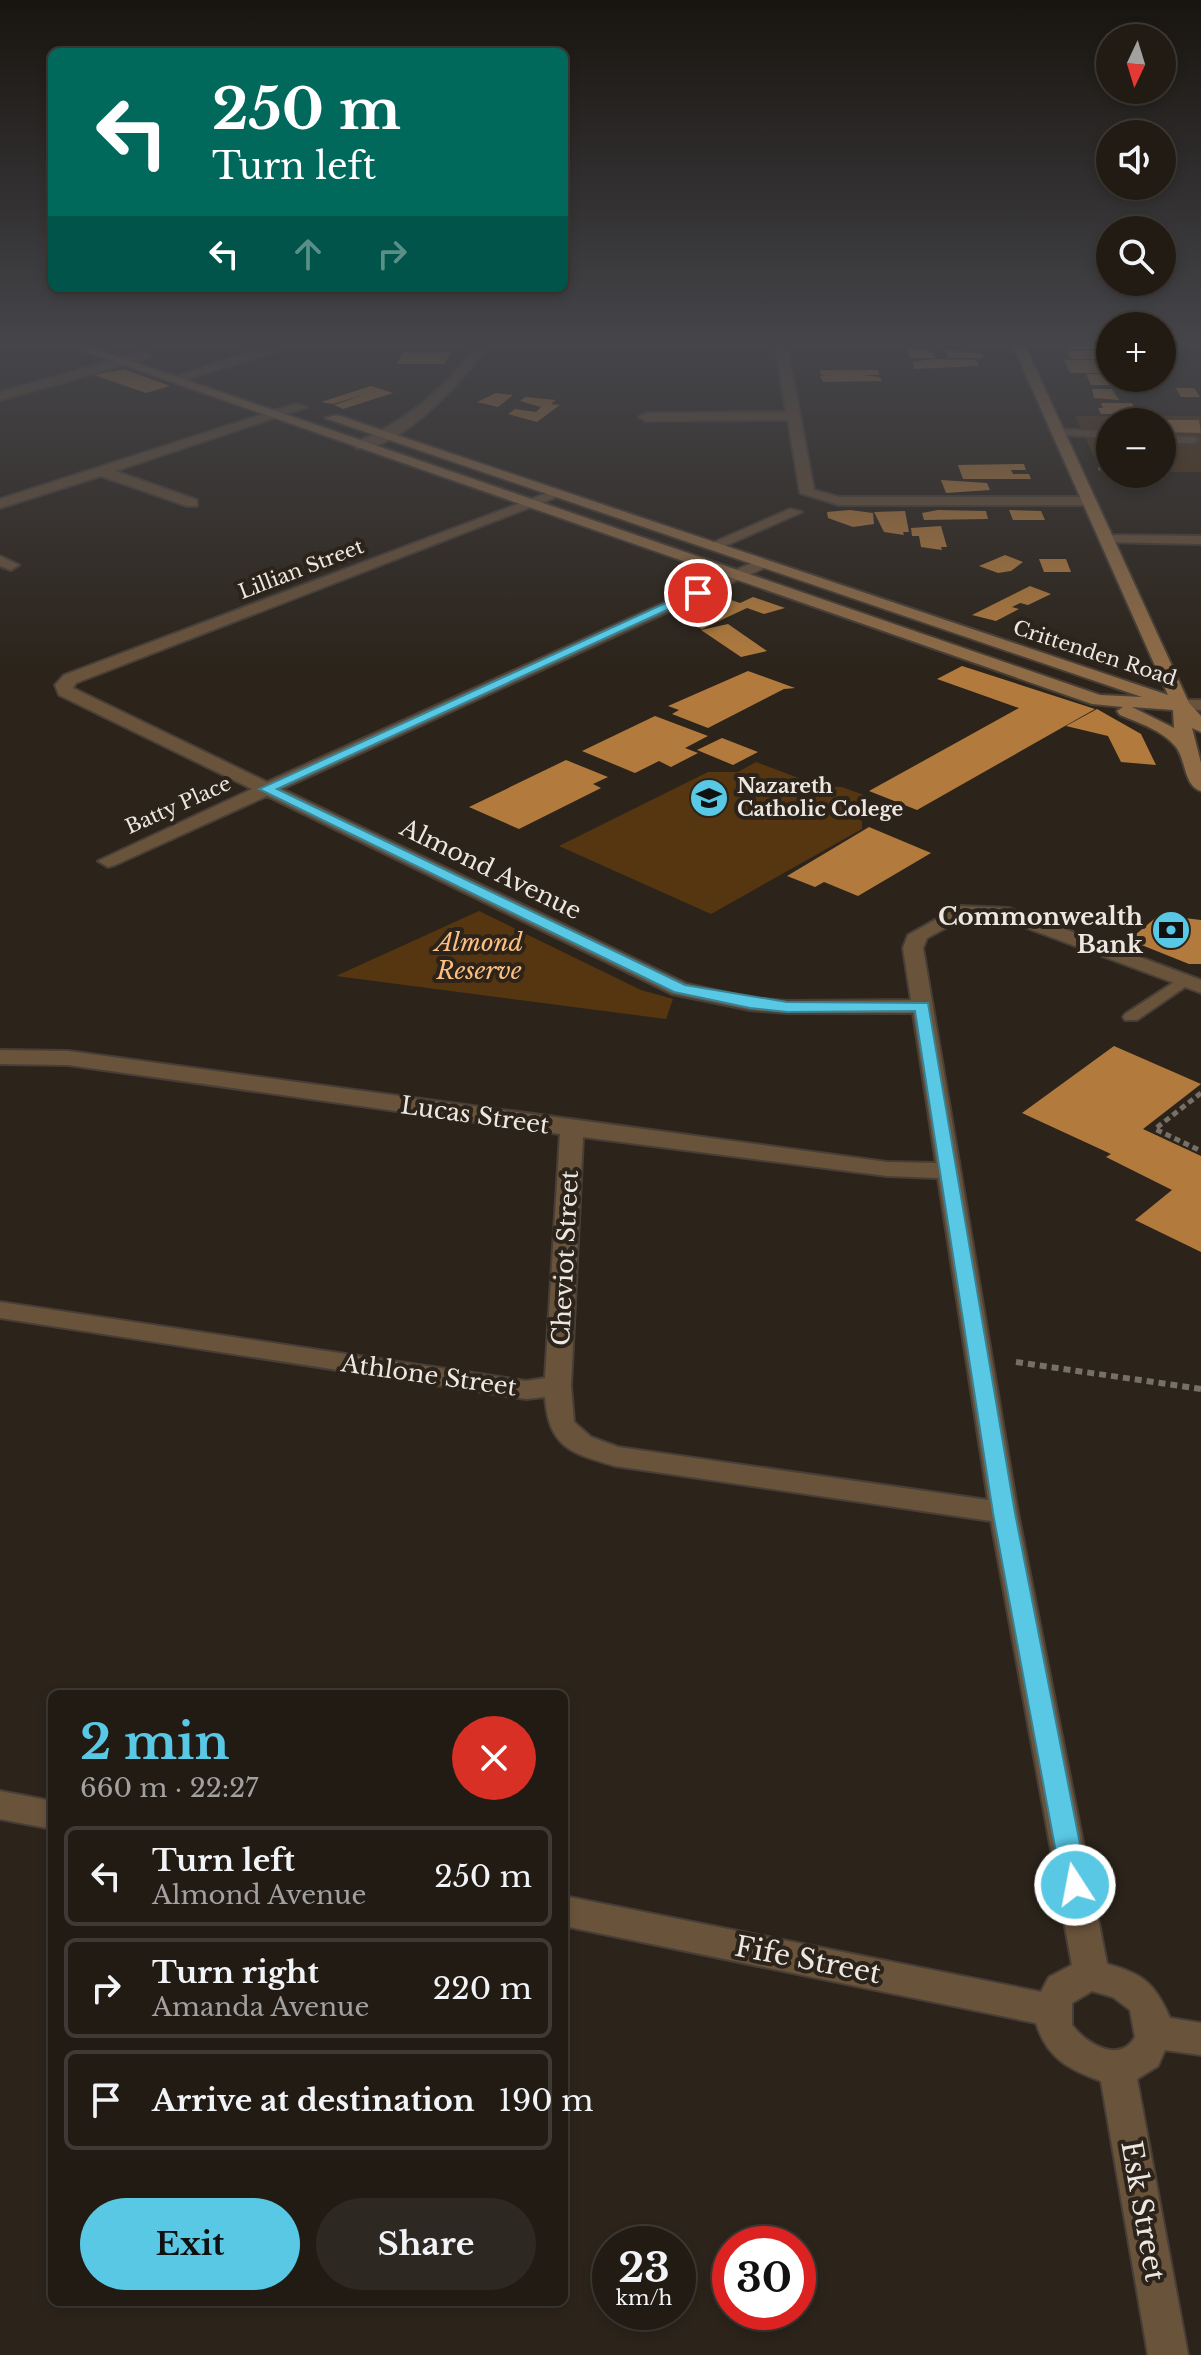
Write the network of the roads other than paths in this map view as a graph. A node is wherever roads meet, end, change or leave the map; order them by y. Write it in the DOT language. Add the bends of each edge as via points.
graph roads {
  1 [pos="173,449"];
  2 [pos="372,449"];
  3 [pos="425,449"];
  4 [pos="800,449"];
  5 [pos="1066,449"];
  6 [pos="104,472"];
  7 [pos="555,495"];
  8 [pos="1089,501"];
  9 [pos="192,503"];
  10 [pos="0,504"];
  11 [pos="527,504"];
  12 [pos="795,512"];
  13 [pos="1106,539"];
  14 [pos="1201,540"];
  15 [pos="711,547"];
  16 [pos="761,564"];
  17 [pos="735,576"];
  18 [pos="1161,664"];
  19 [pos="1099,677"];
  20 [pos="63,685"];
  21 [pos="1098,700"];
  22 [pos="1181,705"];
  23 [pos="1201,705"];
  24 [pos="1201,727"];
  25 [pos="1185,746"];
  26 [pos="1201,785"];
  27 [pos="266,789"];
  28 [pos="108,861"];
  29 [pos="1191,985"];
  30 [pos="922,1006"];
  31 [pos="1131,1017"];
  32 [pos="0,1057"];
  33 [pos="572,1129"];
  34 [pos="950,1171"];
  35 [pos="0,1310"];
  36 [pos="558,1386"];
  37 [pos="1004,1513"];
  38 [pos="0,1805"];
  39 [pos="48,1814"];
  40 [pos="568,1912"];
  41 [pos="1092,1975"];
  42 [pos="1052,2010"];
  43 [pos="1157,2032"];
  44 [pos="1201,2039"];
  45 [pos="1117,2068"];
  46 [pos="1168,2355"];
  1 -- 6 [label="street"];
  2 -- 11 [label="main road, Crittenden Road"];
  3 -- 7 [label="main road, Crittenden Road"];
  4 -- 8 [label="street" via="807,493 839,501"];
  5 -- 8 [label="main road"];
  6 -- 9 [label="street"];
  6 -- 10 [label="street"];
  7 -- 11 [label="street, Lillian Street"];
  7 -- 15 [label="main road, Crittenden Road"];
  8 -- 13 [label="main road"];
  11 -- 17 [label="main road, Crittenden Road"];
  11 -- 20 [label="street, Lillian Street"];
  12 -- 15 [label="street"];
  13 -- 14 [label="street"];
  13 -- 18 [label="main road"];
  15 -- 16 [label="main road, Crittenden Road"];
  16 -- 17 [label="street, Batty Place"];
  16 -- 19 [label="main road, Crittenden Road"];
  17 -- 21 [label="main road, Crittenden Road"];
  17 -- 27 [label="street, Batty Place"];
  18 -- 19 [label="main road" via="1137,678"];
  18 -- 22 [label="main road"];
  19 -- 22 [label="main road, Crittenden Road"];
  20 -- 27 [label="street, Almond Avenue" via="65,691"];
  21 -- 22 [label="main road, Crittenden Road"];
  21 -- 25 [label="main road" via="1163,727"];
  22 -- 23 [label="street"];
  22 -- 24 [label="main road"];
  22 -- 25 [label="main road"];
  25 -- 26 [label="main road"];
  27 -- 28 [label="street, Batty Place"];
  27 -- 30 [label="street, Almond Avenue" via="680,989 787,1007"];
  29 -- 30 [label="street" via="1031,921 978,910 960,912 918,935 913,948"];
  29 -- 31 [label="lane"];
  30 -- 34 [label="street"];
  32 -- 33 [label="street, Lucas Street" via="68,1058"];
  33 -- 34 [label="street, Lucas Street" via="887,1169"];
  33 -- 36 [label="street, Cheviot Street"];
  34 -- 37 [label="street"];
  35 -- 36 [label="street, Athlone Street" via="526,1390"];
  36 -- 37 [label="street" via="561,1425 581,1444 615,1456"];
  37 -- 41 [label="street"];
  38 -- 39 [label="street"];
  40 -- 42 [label="street, Fife Street"];
  41 -- 42 [label="street" via="1067,1982"];
  41 -- 43 [label="street" via="1113,1977 1139,1992 1152,2011"];
  42 -- 45 [label="street" via="1055,2030 1070,2050 1094,2064"];
  43 -- 44 [label="street"];
  43 -- 45 [label="street" via="1150,2051"];
  45 -- 46 [label="street, Esk Street"];
}
